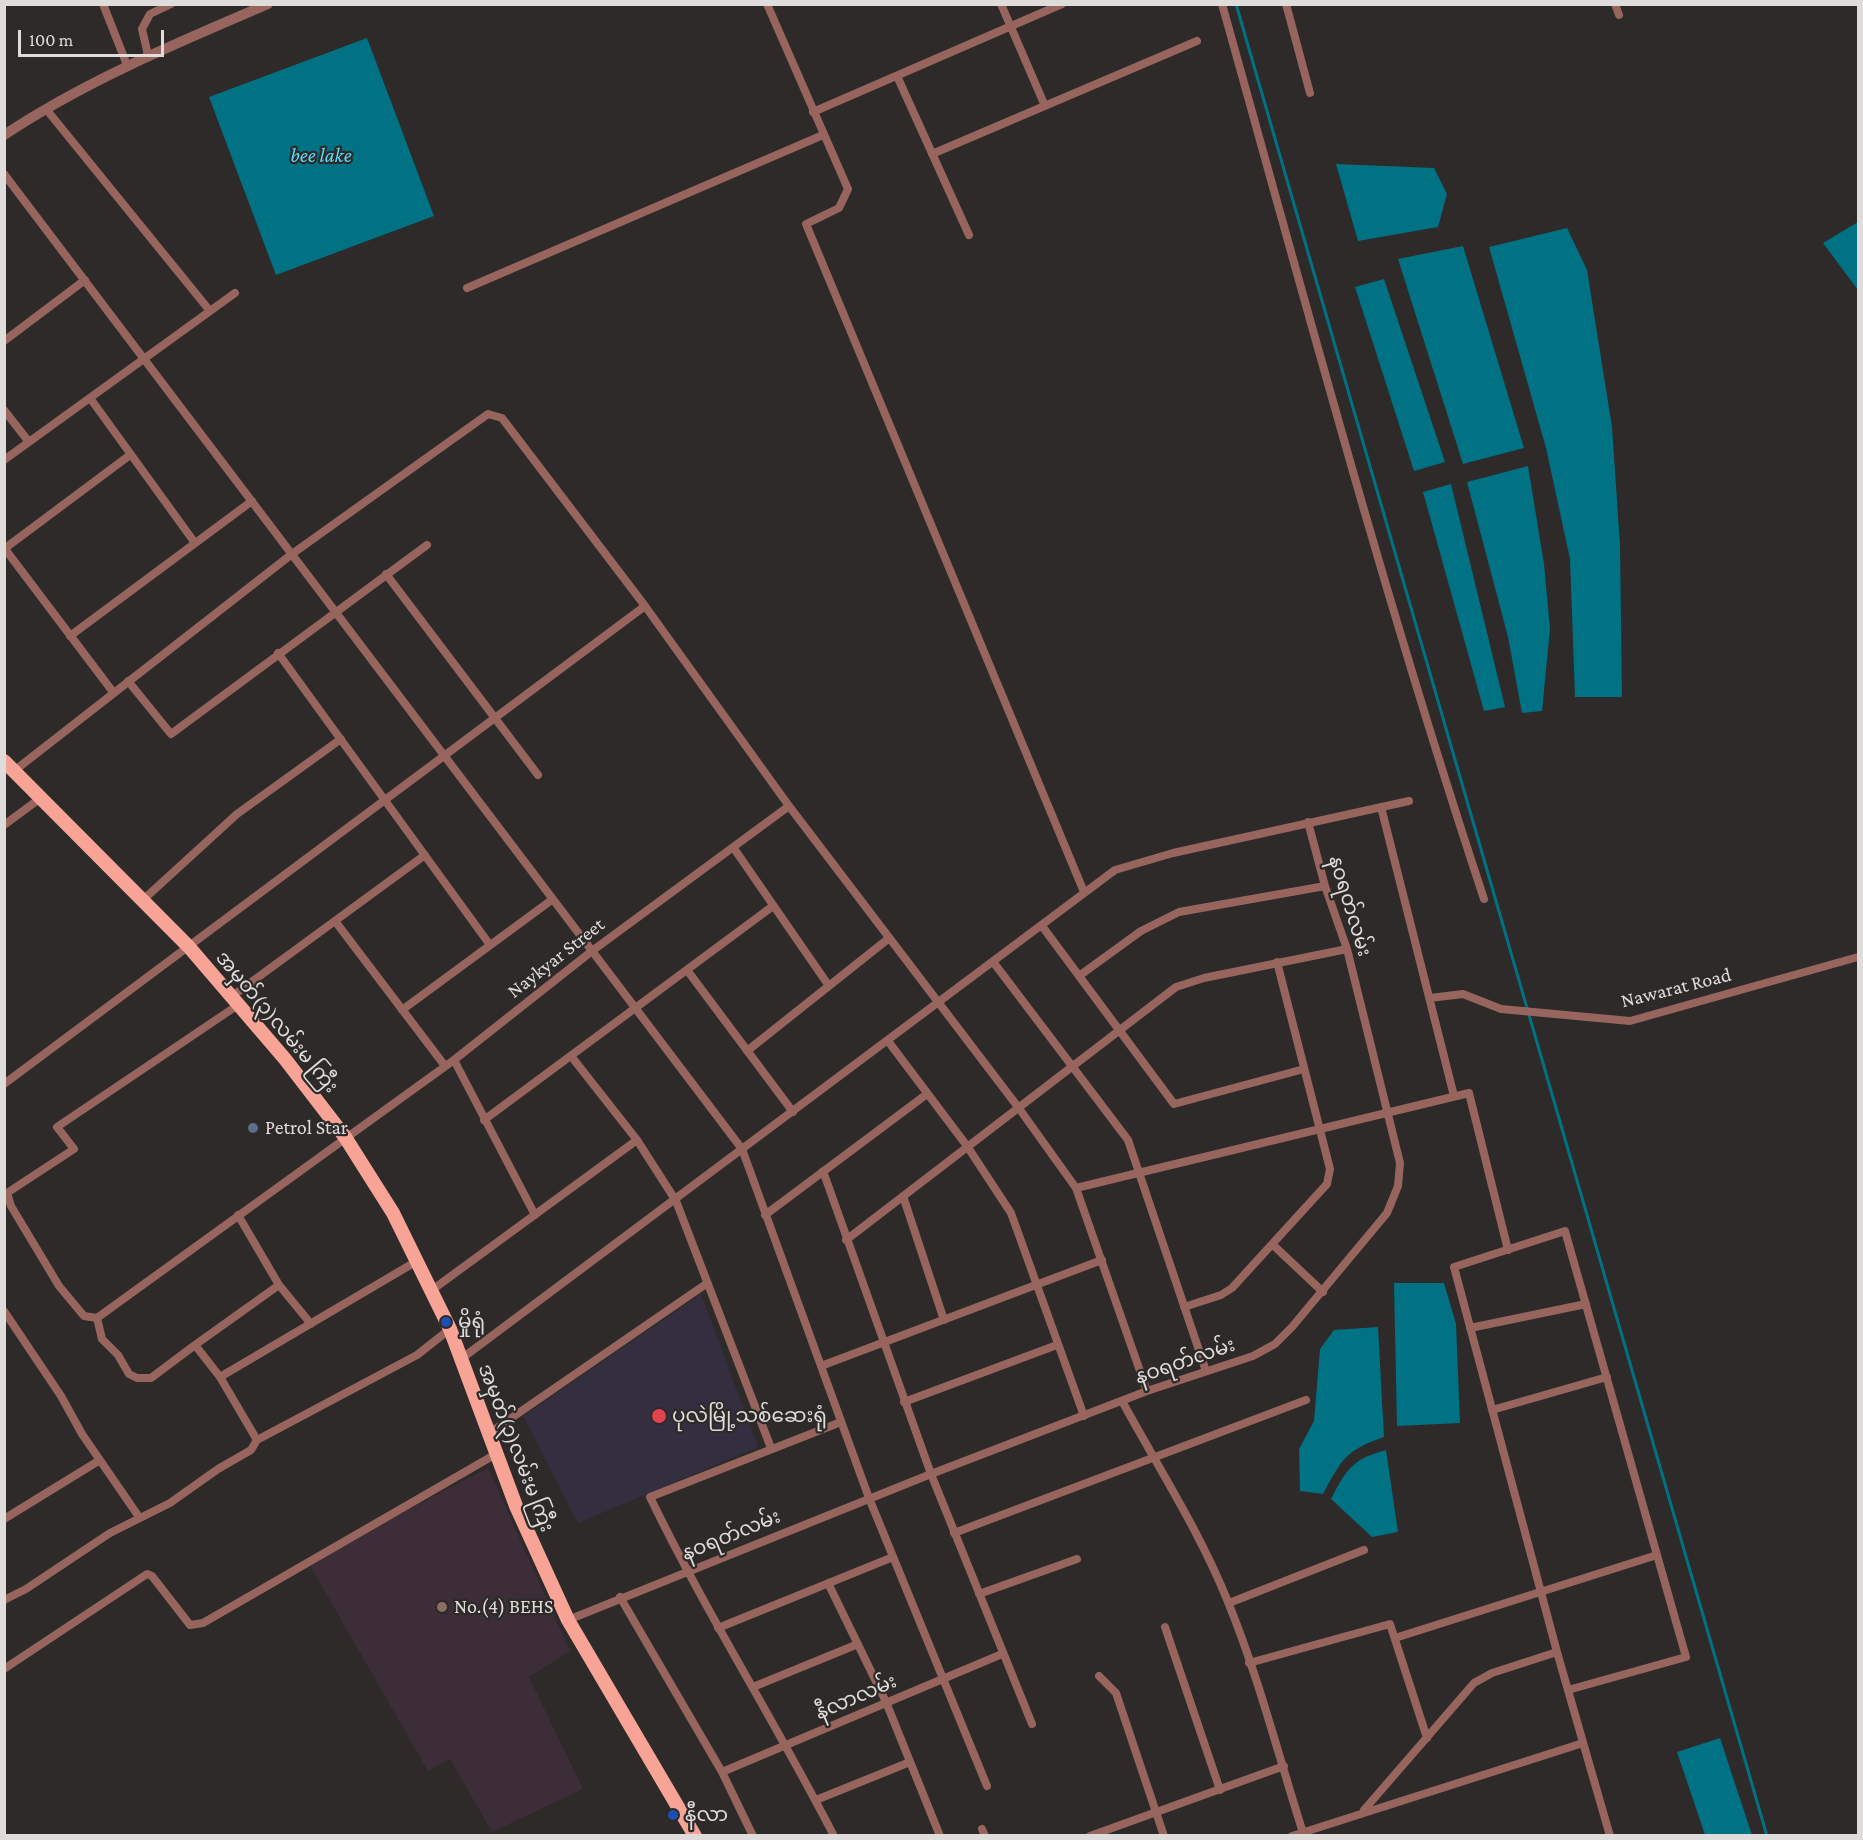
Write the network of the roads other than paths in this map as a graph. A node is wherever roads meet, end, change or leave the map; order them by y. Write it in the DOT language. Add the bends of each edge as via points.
graph roads {
  1 [pos="103,4"];
  2 [pos="171,4"];
  3 [pos="268,4"];
  4 [pos="767,4"];
  5 [pos="1001,4"];
  6 [pos="1062,4"];
  7 [pos="1222,4"];
  8 [pos="1286,4"];
  9 [pos="1616,4"];
  10 [pos="1619,15"];
  11 [pos="1011,27"];
  12 [pos="1197,41"];
  13 [pos="148,55"];
  14 [pos="127,65"];
  15 [pos="897,76"];
  16 [pos="1310,93"];
  17 [pos="1045,106"];
  18 [pos="46,109"];
  19 [pos="813,112"];
  20 [pos="4,135"];
  21 [pos="823,135"];
  22 [pos="932,154"];
  23 [pos="4,174"];
  24 [pos="969,235"];
  25 [pos="85,280"];
  26 [pos="467,288"];
  27 [pos="235,293"];
  28 [pos="210,311"];
  29 [pos="4,341"];
  30 [pos="144,358"];
  31 [pos="90,398"];
  32 [pos="4,410"];
  33 [pos="29,442"];
  34 [pos="130,454"];
  35 [pos="4,460"];
  36 [pos="252,501"];
  37 [pos="195,543"];
  38 [pos="428,545"];
  39 [pos="5,549"];
  40 [pos="292,554"];
  41 [pos="386,574"];
  42 [pos="645,606"];
  43 [pos="335,611"];
  44 [pos="70,636"];
  45 [pos="278,653"];
  46 [pos="128,681"];
  47 [pos="113,692"];
  48 [pos="495,716"];
  49 [pos="341,739"];
  50 [pos="443,754"];
  51 [pos="9,766"];
  52 [pos="538,776"];
  53 [pos="42,797"];
  54 [pos="384,799"];
  55 [pos="1409,801"];
  56 [pos="789,806"];
  57 [pos="1381,807"];
  58 [pos="1308,822"];
  59 [pos="4,825"];
  60 [pos="733,847"];
  61 [pos="425,855"];
  62 [pos="1325,886"];
  63 [pos="1084,892"];
  64 [pos="144,899"];
  65 [pos="553,899"];
  66 [pos="1484,899"];
  67 [pos="773,906"];
  68 [pos="335,921"];
  69 [pos="1042,926"];
  70 [pos="888,939"];
  71 [pos="490,945"];
  72 [pos="189,946"];
  73 [pos="1347,949"];
  74 [pos="592,951"];
  75 [pos="1858,957"];
  76 [pos="1278,962"];
  77 [pos="994,963"];
  78 [pos="687,970"];
  79 [pos="1079,976"];
  80 [pos="829,986"];
  81 [pos="1430,998"];
  82 [pos="235,1001"];
  83 [pos="939,1003"];
  84 [pos="635,1008"];
  85 [pos="402,1010"];
  86 [pos="1118,1030"];
  87 [pos="888,1041"];
  88 [pos="747,1051"];
  89 [pos="571,1056"];
  90 [pos="454,1060"];
  91 [pos="445,1066"];
  92 [pos="1072,1068"];
  93 [pos="1305,1069"];
  94 [pos="4,1084"];
  95 [pos="927,1094"];
  96 [pos="1454,1096"];
  97 [pos="1018,1107"];
  98 [pos="793,1112"];
  99 [pos="1388,1112"];
  100 [pos="484,1120"];
  101 [pos="1319,1129"];
  102 [pos="345,1137"];
  103 [pos="637,1140"];
  104 [pos="967,1146"];
  105 [pos="742,1149"];
  106 [pos="823,1172"];
  107 [pos="1137,1172"];
  108 [pos="1076,1188"];
  109 [pos="903,1196"];
  110 [pos="676,1201"];
  111 [pos="237,1215"];
  112 [pos="535,1215"];
  113 [pos="765,1215"];
  114 [pos="846,1240"];
  115 [pos="1272,1244"];
  116 [pos="1508,1250"];
  117 [pos="1102,1260"];
  118 [pos="417,1261"];
  119 [pos="706,1284"];
  120 [pos="279,1285"];
  121 [pos="1039,1285"];
  122 [pos="432,1290"];
  123 [pos="1323,1292"];
  124 [pos="1586,1304"];
  125 [pos="1184,1307"];
  126 [pos="4,1311"];
  127 [pos="97,1318"];
  128 [pos="944,1320"];
  129 [pos="311,1324"];
  130 [pos="15,1327"];
  131 [pos="4,1328"];
  132 [pos="1470,1328"];
  133 [pos="450,1329"];
  134 [pos="882,1343"];
  135 [pos="195,1345"];
  136 [pos="1058,1345"];
  137 [pos="461,1359"];
  138 [pos="820,1366"];
  139 [pos="1206,1371"];
  140 [pos="220,1377"];
  141 [pos="1606,1377"];
  142 [pos="1147,1391"];
  143 [pos="1306,1400"];
  144 [pos="904,1401"];
  145 [pos="1122,1401"];
  146 [pos="1492,1410"];
  147 [pos="1084,1416"];
  148 [pos="840,1422"];
  149 [pos="488,1434"];
  150 [pos="257,1440"];
  151 [pos="771,1448"];
  152 [pos="496,1454"];
  153 [pos="1153,1458"];
  154 [pos="100,1460"];
  155 [pos="931,1474"];
  156 [pos="869,1498"];
  157 [pos="139,1517"];
  158 [pos="4,1519"];
  159 [pos="954,1533"];
  160 [pos="1364,1550"];
  161 [pos="1657,1555"];
  162 [pos="893,1557"];
  163 [pos="1077,1559"];
  164 [pos="686,1570"];
  165 [pos="828,1583"];
  166 [pos="1541,1592"];
  167 [pos="979,1594"];
  168 [pos="620,1597"];
  169 [pos="4,1600"];
  170 [pos="1228,1603"];
  171 [pos="568,1620"];
  172 [pos="1165,1627"];
  173 [pos="718,1628"];
  174 [pos="1395,1638"];
  175 [pos="858,1644"];
  176 [pos="1557,1652"];
  177 [pos="1002,1654"];
  178 [pos="1249,1663"];
  179 [pos="4,1669"];
  180 [pos="1100,1676"];
  181 [pos="943,1679"];
  182 [pos="753,1687"];
  183 [pos="1568,1690"];
  184 [pos="886,1702"];
  185 [pos="1032,1724"];
  186 [pos="1427,1738"];
  187 [pos="1583,1743"];
  188 [pos="787,1744"];
  189 [pos="910,1762"];
  190 [pos="1284,1766"];
  191 [pos="722,1772"];
  192 [pos="987,1786"];
  193 [pos="1220,1790"];
  194 [pos="816,1800"];
  195 [pos="1364,1810"];
  196 [pos="1156,1812"];
  197 [pos="1303,1834"];
  198 [pos="694,1836"];
  199 [pos="753,1836"];
  200 [pos="834,1836"];
  201 [pos="940,1836"];
  202 [pos="1090,1836"];
  203 [pos="1164,1836"];
  204 [pos="1292,1836"];
  205 [pos="1610,1836"];
  1 -- 14 [label="street"];
  2 -- 13 [label="street" via="150,14 142,29"];
  3 -- 13 [label="street"];
  4 -- 19 [label="street"];
  5 -- 11 [label="street"];
  6 -- 11 [label="street"];
  7 -- 66 [label="street" via="1357,485 1440,767"];
  8 -- 16 [label="street"];
  9 -- 10 [label="street"];
  11 -- 15 [label="street"];
  11 -- 17 [label="street"];
  12 -- 17 [label="street"];
  13 -- 14 [label="street"];
  14 -- 18 [label="street"];
  15 -- 19 [label="street"];
  15 -- 22 [label="street"];
  17 -- 22 [label="street"];
  18 -- 20 [label="street"];
  18 -- 28 [label="street"];
  19 -- 21 [label="street"];
  21 -- 26 [label="street"];
  21 -- 63 [label="street" via="848,189 839,208 806,224"];
  22 -- 24 [label="street"];
  23 -- 25 [label="street"];
  25 -- 29 [label="street"];
  25 -- 30 [label="street"];
  27 -- 28 [label="street"];
  28 -- 30 [label="street"];
  30 -- 31 [label="street"];
  30 -- 36 [label="street"];
  31 -- 33 [label="street"];
  31 -- 34 [label="street"];
  32 -- 33 [label="street"];
  33 -- 35 [label="street"];
  34 -- 37 [label="street"];
  34 -- 39 [label="street"];
  36 -- 37 [label="street"];
  36 -- 40 [label="street"];
  37 -- 44 [label="street"];
  38 -- 41 [label="street"];
  39 -- 44 [label="street"];
  40 -- 42 [label="street" via="488,414 502,418"];
  40 -- 43 [label="street"];
  40 -- 46 [label="street"];
  41 -- 43 [label="street"];
  41 -- 48 [label="street"];
  42 -- 48 [label="street"];
  42 -- 56 [label="street"];
  43 -- 45 [label="street"];
  43 -- 50 [label="street"];
  44 -- 47 [label="street"];
  45 -- 46 [label="street" via="171,734"];
  45 -- 49 [label="street"];
  46 -- 47 [label="street"];
  47 -- 51 [label="street"];
  48 -- 50 [label="street"];
  48 -- 52 [label="street"];
  49 -- 54 [label="street"];
  49 -- 64 [label="street" via="237,814"];
  50 -- 54 [label="street"];
  50 -- 65 [label="street"];
  51 -- 53 [label="main road, အမှတ်(၃)လမ်းမ ကြီး"];
  53 -- 59 [label="street"];
  53 -- 64 [label="main road, အမှတ်(၃)လမ်းမ ကြီး"];
  54 -- 61 [label="street"];
  54 -- 72 [label="street"];
  55 -- 57 [label="street"];
  56 -- 60 [label="street, Naykyar Street"];
  56 -- 70 [label="street"];
  57 -- 58 [label="street"];
  57 -- 81 [label="street"];
  58 -- 62 [label="street, နဝရတ်လမ်း"];
  58 -- 63 [label="street" via="1140,861 1115,870"];
  60 -- 67 [label="street"];
  60 -- 74 [label="street, Naykyar Street"];
  61 -- 68 [label="street"];
  61 -- 71 [label="street"];
  62 -- 73 [label="street, နဝရတ်လမ်း"];
  62 -- 79 [label="street" via="1179,912 1141,931"];
  63 -- 69 [label="street"];
  64 -- 72 [label="main road, အမှတ်(၃)လမ်းမ ကြီး"];
  65 -- 71 [label="street"];
  65 -- 74 [label="street"];
  67 -- 78 [label="street"];
  67 -- 80 [label="street"];
  68 -- 82 [label="street"];
  68 -- 85 [label="street"];
  69 -- 77 [label="street"];
  69 -- 79 [label="street"];
  70 -- 80 [label="street"];
  70 -- 83 [label="street"];
  71 -- 85 [label="street"];
  72 -- 82 [label="main road, အမှတ်(၃)လမ်းမ ကြီး"];
  72 -- 94 [label="street"];
  73 -- 76 [label="street"];
  73 -- 99 [label="street, နဝရတ်လမ်း"];
  74 -- 84 [label="street"];
  74 -- 90 [label="street, Naykyar Street"];
  75 -- 81 [label="street, Nawarat Road" via="1630,1021 1502,1009 1463,994"];
  76 -- 86 [label="street" via="1176,987"];
  76 -- 93 [label="street"];
  77 -- 83 [label="street"];
  77 -- 92 [label="street"];
  78 -- 84 [label="street"];
  78 -- 88 [label="street"];
  79 -- 86 [label="street"];
  80 -- 88 [label="street"];
  81 -- 96 [label="street"];
  82 -- 102 [label="main road, အမှတ်(၃)လမ်းမ ကြီး"];
  82 -- 127 [label="street" via="57,1127 74,1149 7,1193 59,1286 84,1316"];
  83 -- 87 [label="street"];
  83 -- 97 [label="street"];
  84 -- 89 [label="street"];
  84 -- 105 [label="street"];
  85 -- 91 [label="street"];
  86 -- 92 [label="street"];
  86 -- 93 [label="street" via="1173,1104"];
  87 -- 95 [label="street"];
  87 -- 98 [label="street"];
  88 -- 98 [label="street"];
  89 -- 100 [label="street"];
  89 -- 103 [label="street"];
  90 -- 91 [label="street, Naykyar Street"];
  90 -- 100 [label="street"];
  91 -- 102 [label="street, Naykyar Street"];
  92 -- 97 [label="street"];
  92 -- 107 [label="street" via="1128,1140"];
  93 -- 101 [label="street"];
  95 -- 104 [label="street"];
  95 -- 106 [label="street"];
  96 -- 99 [label="street"];
  96 -- 116 [label="street" via="1470,1093"];
  97 -- 104 [label="street"];
  97 -- 108 [label="street"];
  98 -- 105 [label="street"];
  99 -- 101 [label="street"];
  99 -- 123 [label="street, နဝရတ်လမ်း" via="1400,1163 1398,1186 1387,1213"];
  100 -- 112 [label="street"];
  101 -- 107 [label="street"];
  101 -- 115 [label="street" via="1330,1169 1327,1184"];
  102 -- 111 [label="street, Naykyar Street"];
  102 -- 118 [label="main road, အမှတ်(၃)လမ်းမ ကြီး" via="393,1213"];
  103 -- 110 [label="street"];
  103 -- 112 [label="street"];
  104 -- 109 [label="street"];
  104 -- 121 [label="street" via="1011,1213"];
  105 -- 110 [label="street"];
  105 -- 113 [label="street"];
  106 -- 113 [label="street"];
  106 -- 114 [label="street"];
  107 -- 108 [label="street"];
  107 -- 125 [label="street"];
  108 -- 117 [label="street"];
  109 -- 114 [label="street"];
  109 -- 128 [label="street"];
  110 -- 119 [label="street"];
  110 -- 137 [label="street"];
  111 -- 120 [label="street"];
  111 -- 127 [label="street, Naykyar Street"];
  112 -- 122 [label="street"];
  113 -- 138 [label="street"];
  114 -- 134 [label="street"];
  115 -- 123 [label="street"];
  115 -- 125 [label="street" via="1232,1288"];
  116 -- 124 [label="street" via="1565,1231"];
  116 -- 132 [label="street" via="1454,1267"];
  117 -- 121 [label="street"];
  117 -- 142 [label="street"];
  118 -- 122 [label="main road, အမှတ်(၃)လမ်းမ ကြီး"];
  118 -- 129 [label="street"];
  119 -- 149 [label="street"];
  119 -- 151 [label="street"];
  120 -- 129 [label="street"];
  120 -- 135 [label="street"];
  121 -- 128 [label="street"];
  121 -- 136 [label="street"];
  122 -- 133 [label="main road, အမှတ်(၃)လမ်းမ ကြီး"];
  123 -- 139 [label="street, နဝရတ်လမ်း" via="1275,1344 1253,1356"];
  124 -- 132 [label="street"];
  124 -- 141 [label="street"];
  125 -- 139 [label="street"];
  126 -- 130 [label="street"];
  127 -- 135 [label="street" via="102,1338 129,1374 137,1378 151,1378"];
  128 -- 134 [label="street"];
  129 -- 140 [label="street"];
  130 -- 131 [label="street"];
  130 -- 154 [label="street"];
  132 -- 146 [label="street"];
  133 -- 137 [label="main road, အမှတ်(၃)လမ်းမ ကြီး"];
  133 -- 150 [label="street" via="417,1355"];
  134 -- 138 [label="street"];
  134 -- 144 [label="street"];
  135 -- 140 [label="street"];
  136 -- 144 [label="street"];
  136 -- 147 [label="street"];
  137 -- 149 [label="main road, အမှတ်(၃)လမ်းမ ကြီး"];
  138 -- 148 [label="street"];
  139 -- 142 [label="street, နဝရတ်လမ်း"];
  140 -- 150 [label="street"];
  141 -- 146 [label="street"];
  141 -- 161 [label="street"];
  142 -- 145 [label="street, နဝရတ်လမ်း"];
  143 -- 153 [label="street"];
  144 -- 155 [label="street"];
  145 -- 147 [label="street, နဝရတ်လမ်း"];
  145 -- 153 [label="street"];
  146 -- 166 [label="street"];
  147 -- 155 [label="street, နဝရတ်လမ်း"];
  148 -- 151 [label="street"];
  148 -- 156 [label="street"];
  149 -- 152 [label="main road, အမှတ်(၃)လမ်းမ ကြီး"];
  150 -- 157 [label="street" via="251,1450 170,1503"];
  151 -- 164 [label="street" via="650,1497"];
  152 -- 171 [label="main road, အမှတ်(၃)လမ်းမ ကြီး"];
  152 -- 179 [label="street" via="203,1623 190,1625 147,1574"];
  153 -- 159 [label="street"];
  153 -- 170 [label="street" via="1187,1516"];
  154 -- 157 [label="street"];
  154 -- 158 [label="street"];
  155 -- 156 [label="street, နဝရတ်လမ်း"];
  155 -- 159 [label="street"];
  156 -- 162 [label="street"];
  156 -- 164 [label="street, နဝရတ်လမ်း"];
  157 -- 169 [label="street"];
  159 -- 167 [label="street"];
  160 -- 170 [label="street"];
  161 -- 166 [label="street"];
  161 -- 183 [label="street" via="1686,1657"];
  162 -- 165 [label="street"];
  162 -- 181 [label="street"];
  163 -- 167 [label="street"];
  164 -- 168 [label="street, နဝရတ်လမ်း"];
  164 -- 173 [label="street"];
  165 -- 173 [label="street"];
  165 -- 175 [label="street"];
  166 -- 174 [label="street"];
  166 -- 176 [label="street"];
  167 -- 177 [label="street"];
  168 -- 171 [label="street, နဝရတ်လမ်း"];
  168 -- 191 [label="street"];
  170 -- 178 [label="street"];
  171 -- 198 [label="main road, အမှတ်(၃)လမ်းမ ကြီး"];
  172 -- 193 [label="street"];
  173 -- 182 [label="street"];
  174 -- 178 [label="street" via="1390,1624"];
  174 -- 186 [label="street"];
  175 -- 182 [label="street"];
  175 -- 184 [label="street"];
  176 -- 183 [label="street"];
  176 -- 186 [label="street" via="1492,1673 1474,1683"];
  177 -- 181 [label="street, နီလာလမ်း"];
  177 -- 185 [label="street"];
  178 -- 190 [label="street"];
  180 -- 196 [label="street" via="1116,1693"];
  181 -- 184 [label="street, နီလာလမ်း"];
  181 -- 192 [label="street"];
  182 -- 188 [label="street"];
  183 -- 187 [label="street"];
  184 -- 188 [label="street, နီလာလမ်း"];
  184 -- 189 [label="street"];
  186 -- 195 [label="street"];
  187 -- 195 [label="street"];
  187 -- 205 [label="street"];
  188 -- 191 [label="street, နီလာလမ်း"];
  188 -- 194 [label="street"];
  189 -- 194 [label="street"];
  189 -- 201 [label="street"];
  190 -- 193 [label="street"];
  190 -- 197 [label="street"];
  191 -- 199 [label="street"];
  193 -- 196 [label="street"];
  194 -- 200 [label="street"];
  195 -- 197 [label="street"];
  196 -- 202 [label="street"];
  196 -- 203 [label="street"];
  197 -- 204 [label="street"];
}
